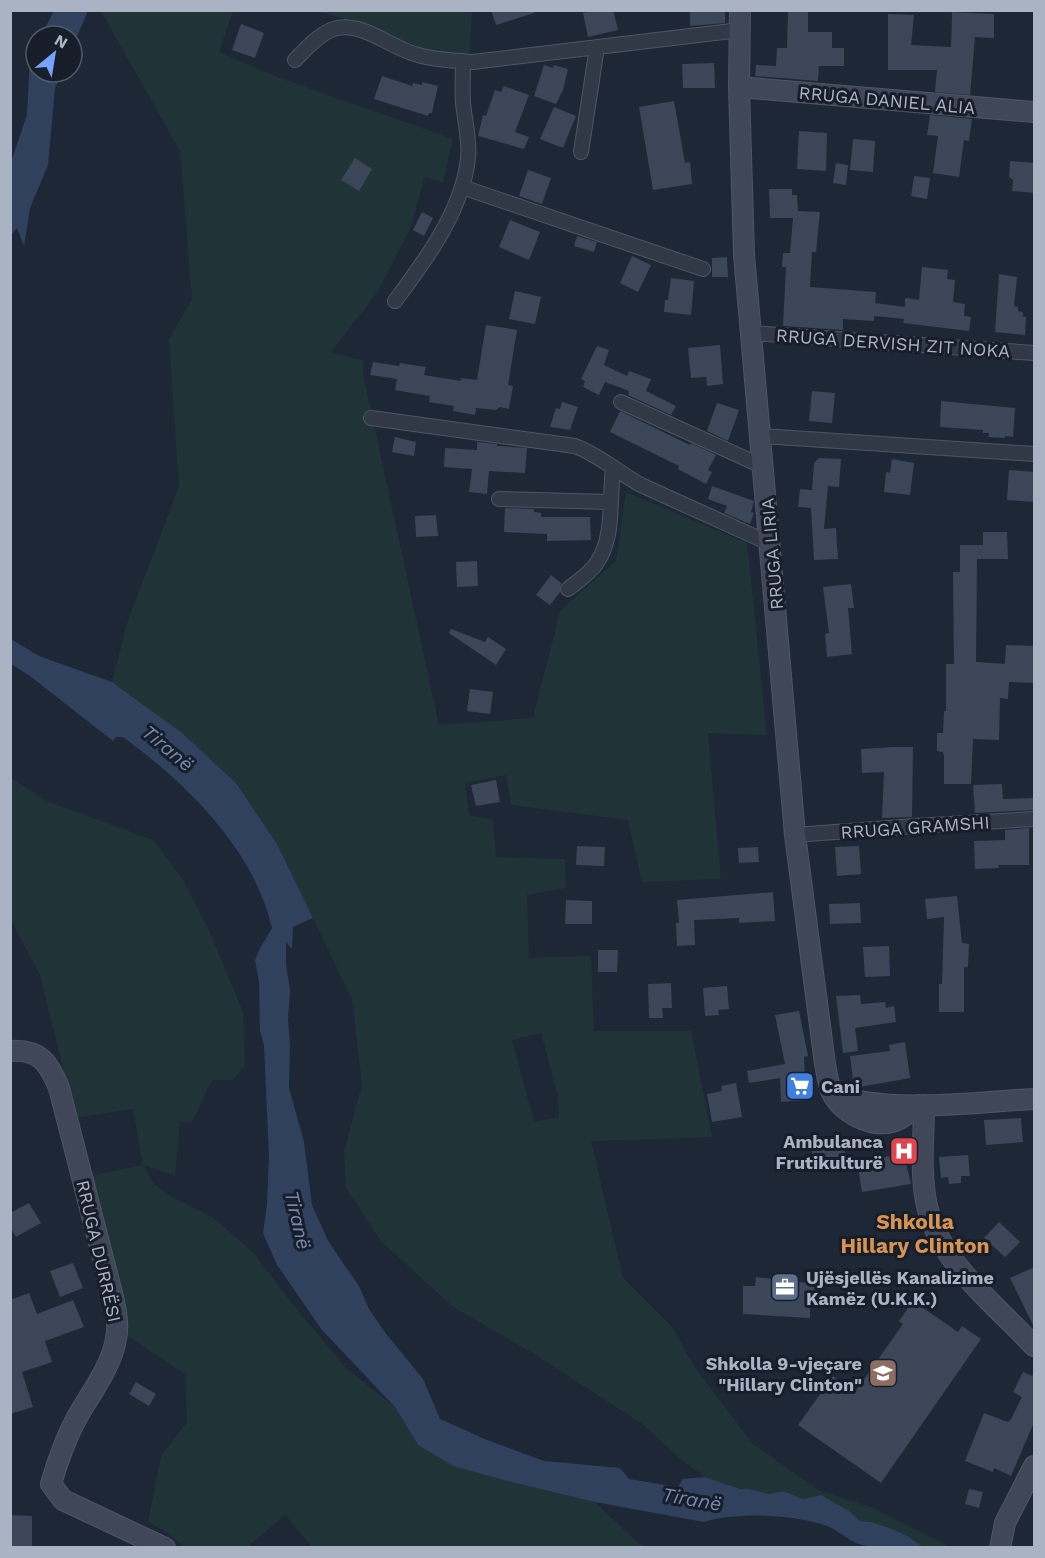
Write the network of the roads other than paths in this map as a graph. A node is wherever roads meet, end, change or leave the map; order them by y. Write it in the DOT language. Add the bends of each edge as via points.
graph roads {
  1 [pos="740,20"];
  2 [pos="597,47"];
  3 [pos="295,60"];
  4 [pos="463,62"];
  5 [pos="739,87"];
  6 [pos="1035,112"];
  7 [pos="581,152"];
  8 [pos="462,187"];
  9 [pos="704,269"];
  10 [pos="394,301"];
  11 [pos="751,333"];
  12 [pos="1035,353"];
  13 [pos="621,402"];
  14 [pos="371,418"];
  15 [pos="761,436"];
  16 [pos="1035,454"];
  17 [pos="764,467"];
  18 [pos="613,468"];
  19 [pos="499,499"];
  20 [pos="610,502"];
  21 [pos="771,544"];
  22 [pos="568,589"];
  23 [pos="1035,819"];
  24 [pos="795,835"];
  25 [pos="10,1051"];
  26 [pos="1035,1099"];
  27 [pos="921,1105"];
  28 [pos="1035,1346"];
  29 [pos="1035,1466"];
  30 [pos="165,1548"];
  31 [pos="1000,1548"];
  1 -- 2 [label="street"];
  1 -- 5 [label="main road, RRUGA LIRIA"];
  2 -- 4 [label="street"];
  2 -- 7 [label="street"];
  3 -- 4 [label="street" via="320,37 348,28 363,30 418,55"];
  4 -- 8 [label="street" via="468,158"];
  5 -- 6 [label="main road, RRUGA DANIEL ALIA"];
  5 -- 11 [label="main road, RRUGA LIRIA"];
  8 -- 9 [label="street"];
  8 -- 10 [label="street" via="440,236"];
  11 -- 12 [label="street, RRUGA DERVISH ZIT NOKA"];
  11 -- 15 [label="main road, RRUGA LIRIA"];
  13 -- 17 [label="street"];
  14 -- 18 [label="street" via="557,442 588,451"];
  15 -- 16 [label="street"];
  15 -- 17 [label="main road, RRUGA LIRIA"];
  17 -- 21 [label="main road, RRUGA LIRIA"];
  18 -- 20 [label="street"];
  18 -- 21 [label="street" via="641,485"];
  19 -- 20 [label="street"];
  20 -- 22 [label="street" via="608,542 591,571"];
  21 -- 24 [label="main road, RRUGA LIRIA"];
  23 -- 24 [label="street, RRUGA GRAMSHI"];
  24 -- 27 [label="main road, RRUGA LIRIA" via="825,1064 834,1095 850,1112 880,1123 898,1120"];
  25 -- 30 [label="main road, RRUGA DURRËSI" via="31,1052 42,1059 59,1088 117,1320 110,1359 59,1455 51,1484 63,1500"];
  26 -- 27 [label="main road"];
  27 -- 28 [label="main road" via="923,1175 933,1226 962,1274"];
  29 -- 31 [label="main road" via="1005,1523"];
}
